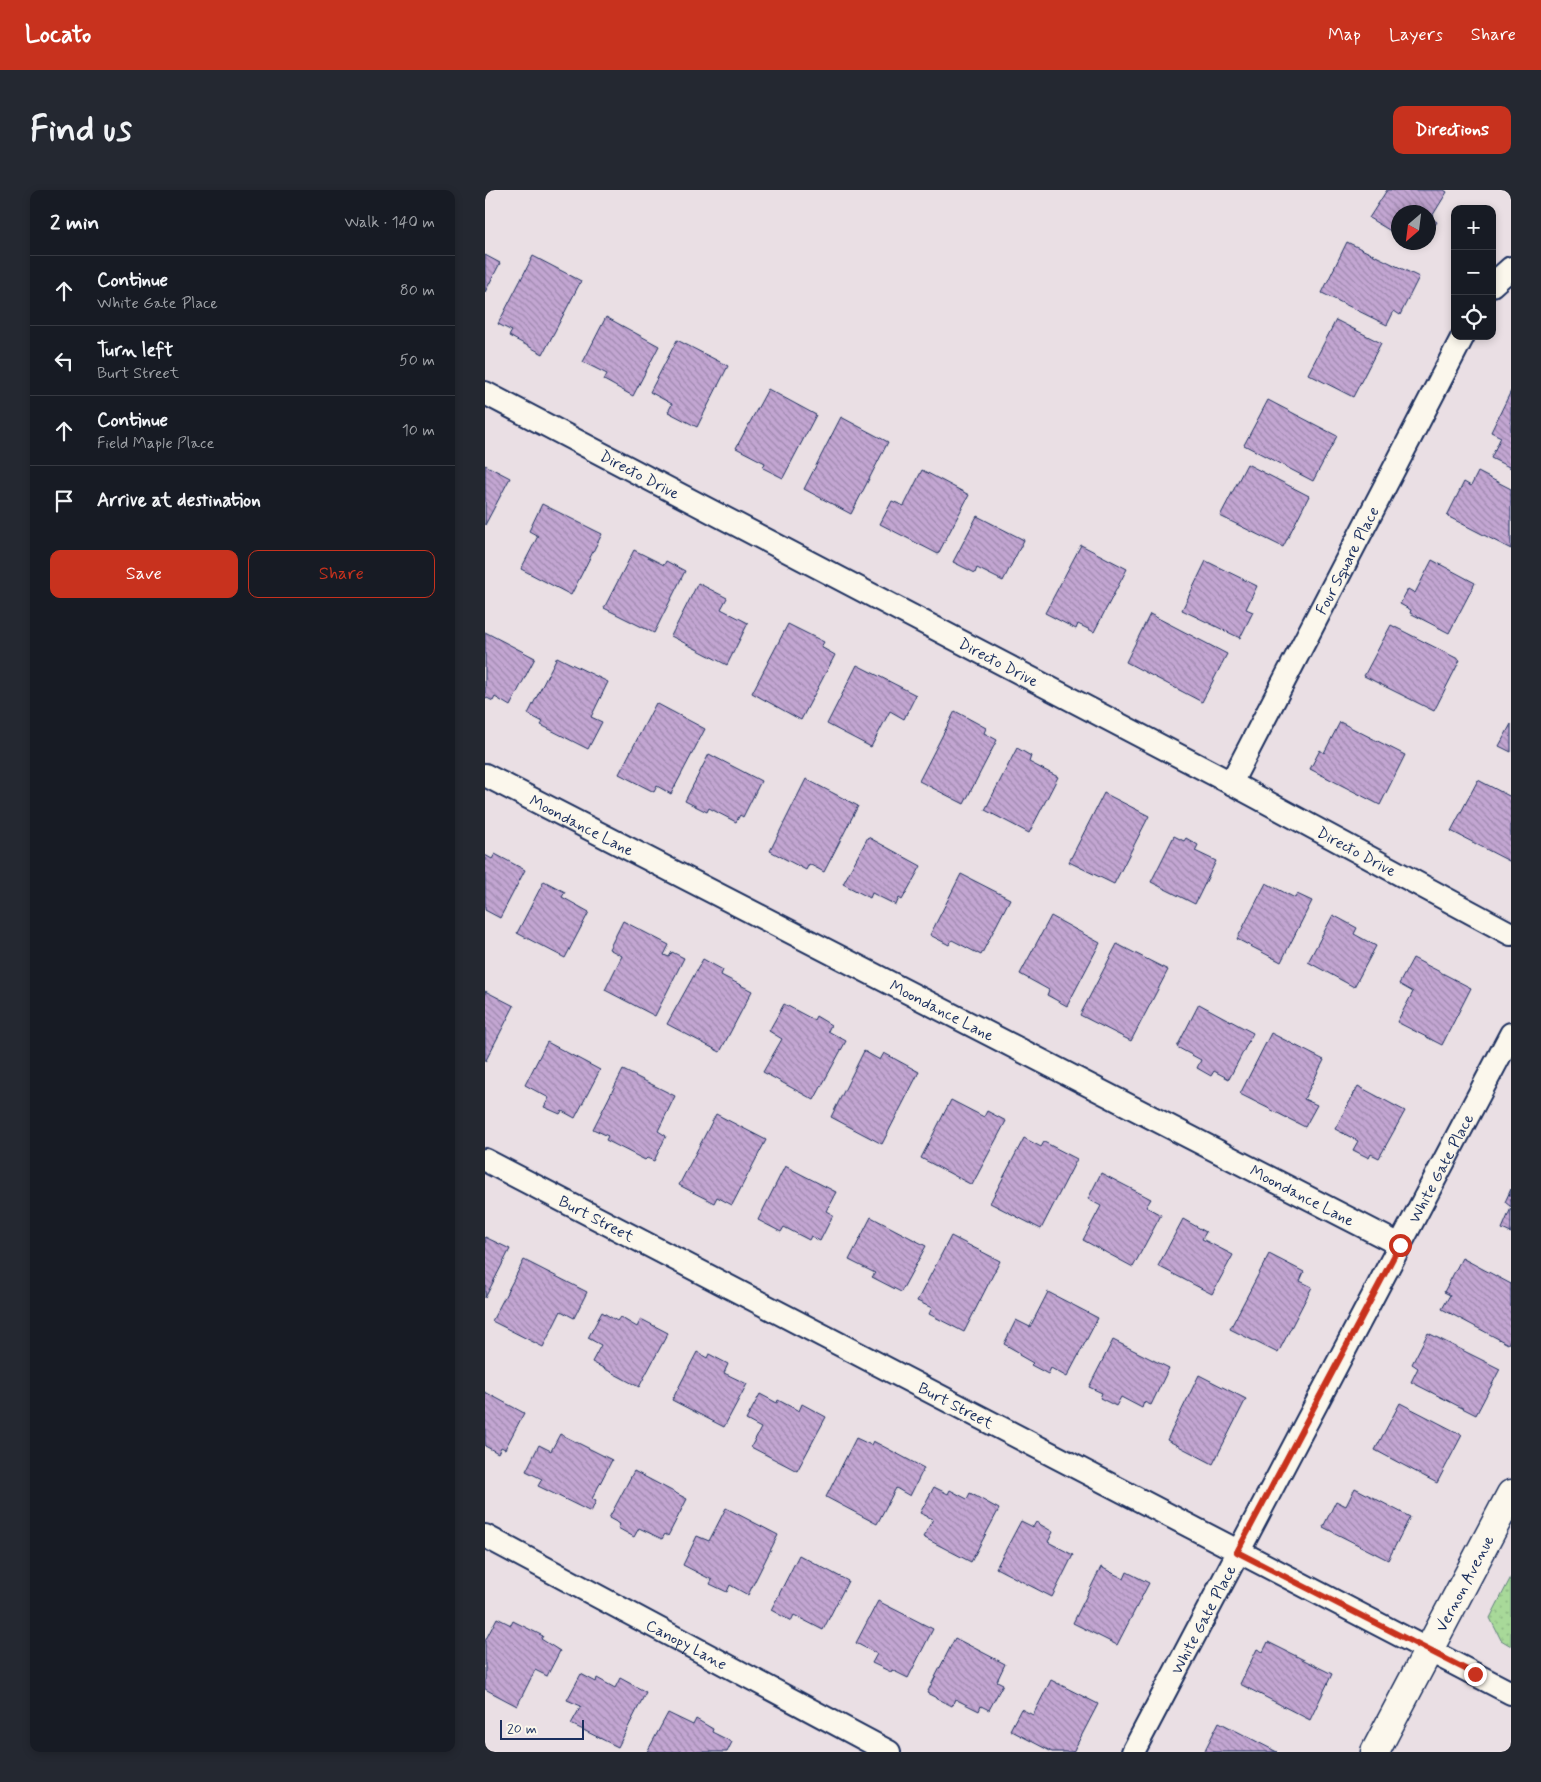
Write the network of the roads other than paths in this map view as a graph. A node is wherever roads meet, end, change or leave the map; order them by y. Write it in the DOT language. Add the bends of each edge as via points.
graph roads {
  1 [pos="1511,268"];
  2 [pos="1496,281"];
  3 [pos="1461,340"];
  4 [pos="485,393"];
  5 [pos="485,775"];
  6 [pos="1231,783"];
  7 [pos="1511,934"];
  8 [pos="1511,1034"];
  9 [pos="485,1160"];
  10 [pos="1400,1245"];
  11 [pos="1511,1494"];
  12 [pos="485,1536"];
  13 [pos="1237,1552"];
  14 [pos="1429,1650"];
  15 [pos="1511,1694"];
  16 [pos="889,1752"];
  17 [pos="1133,1752"];
  18 [pos="1375,1752"];
  1 -- 2 [label="street"];
  3 -- 6 [label="street, Four Square Place"];
  4 -- 6 [label="street, Directo Drive"];
  5 -- 10 [label="street, Moondance Lane"];
  6 -- 7 [label="street, Directo Drive"];
  8 -- 10 [label="street, White Gate Place"];
  9 -- 13 [label="street, Burt Street"];
  10 -- 13 [label="street, White Gate Place"];
  11 -- 14 [label="street, Vernon Avenue"];
  12 -- 16 [label="street, Canopy Lane"];
  13 -- 14 [label="street, Burt Street"];
  13 -- 17 [label="street, White Gate Place"];
  14 -- 15 [label="street, Burt Street"];
  14 -- 18 [label="street, Vernon Avenue"];
}
